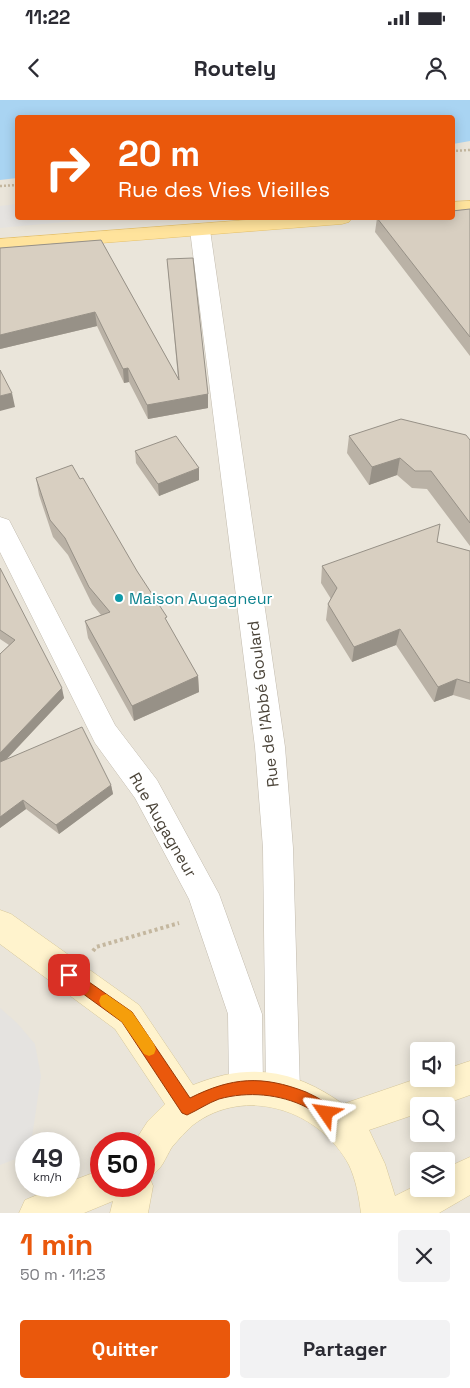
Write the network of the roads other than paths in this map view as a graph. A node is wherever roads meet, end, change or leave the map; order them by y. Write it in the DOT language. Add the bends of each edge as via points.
graph roads {
  1 [pos="470,207"];
  2 [pos="455,208"];
  3 [pos="318,220"];
  4 [pos="200,230"];
  5 [pos="0,245"];
  6 [pos="0,527"];
  7 [pos="0,925"];
  8 [pos="470,1078"];
  9 [pos="246,1087"];
  10 [pos="283,1091"];
  11 [pos="187,1107"];
  12 [pos="339,1123"];
  13 [pos="155,1141"];
  14 [pos="470,1175"];
  15 [pos="455,1184"];
  16 [pos="90,1192"];
  17 [pos="133,1197"];
  18 [pos="431,1197"];
  19 [pos="38,1213"];
  20 [pos="129,1213"];
  21 [pos="380,1213"];
  22 [pos="402,1213"];
  1 -- 2 [label="main road"];
  3 -- 4 [label="main road"];
  4 -- 5 [label="main road"];
  4 -- 10 [label="street, Rue de l'Abbé Goulard" via="270,747 278,848"];
  6 -- 9 [label="street, Rue Augagneur" via="106,734 146,789 203,894 245,1014"];
  7 -- 11 [label="main road" via="127,1017"];
  8 -- 12 [label="main road"];
  9 -- 10 [label="main road"];
  9 -- 11 [label="main road" via="216,1093"];
  10 -- 12 [label="main road" via="313,1103"];
  11 -- 13 [label="main road" via="166,1125"];
  12 -- 21 [label="main road" via="361,1151 376,1186"];
  14 -- 15 [label="main road"];
  16 -- 19 [label="main road"];
  17 -- 20 [label="main road"];
  18 -- 22 [label="main road"];
}
